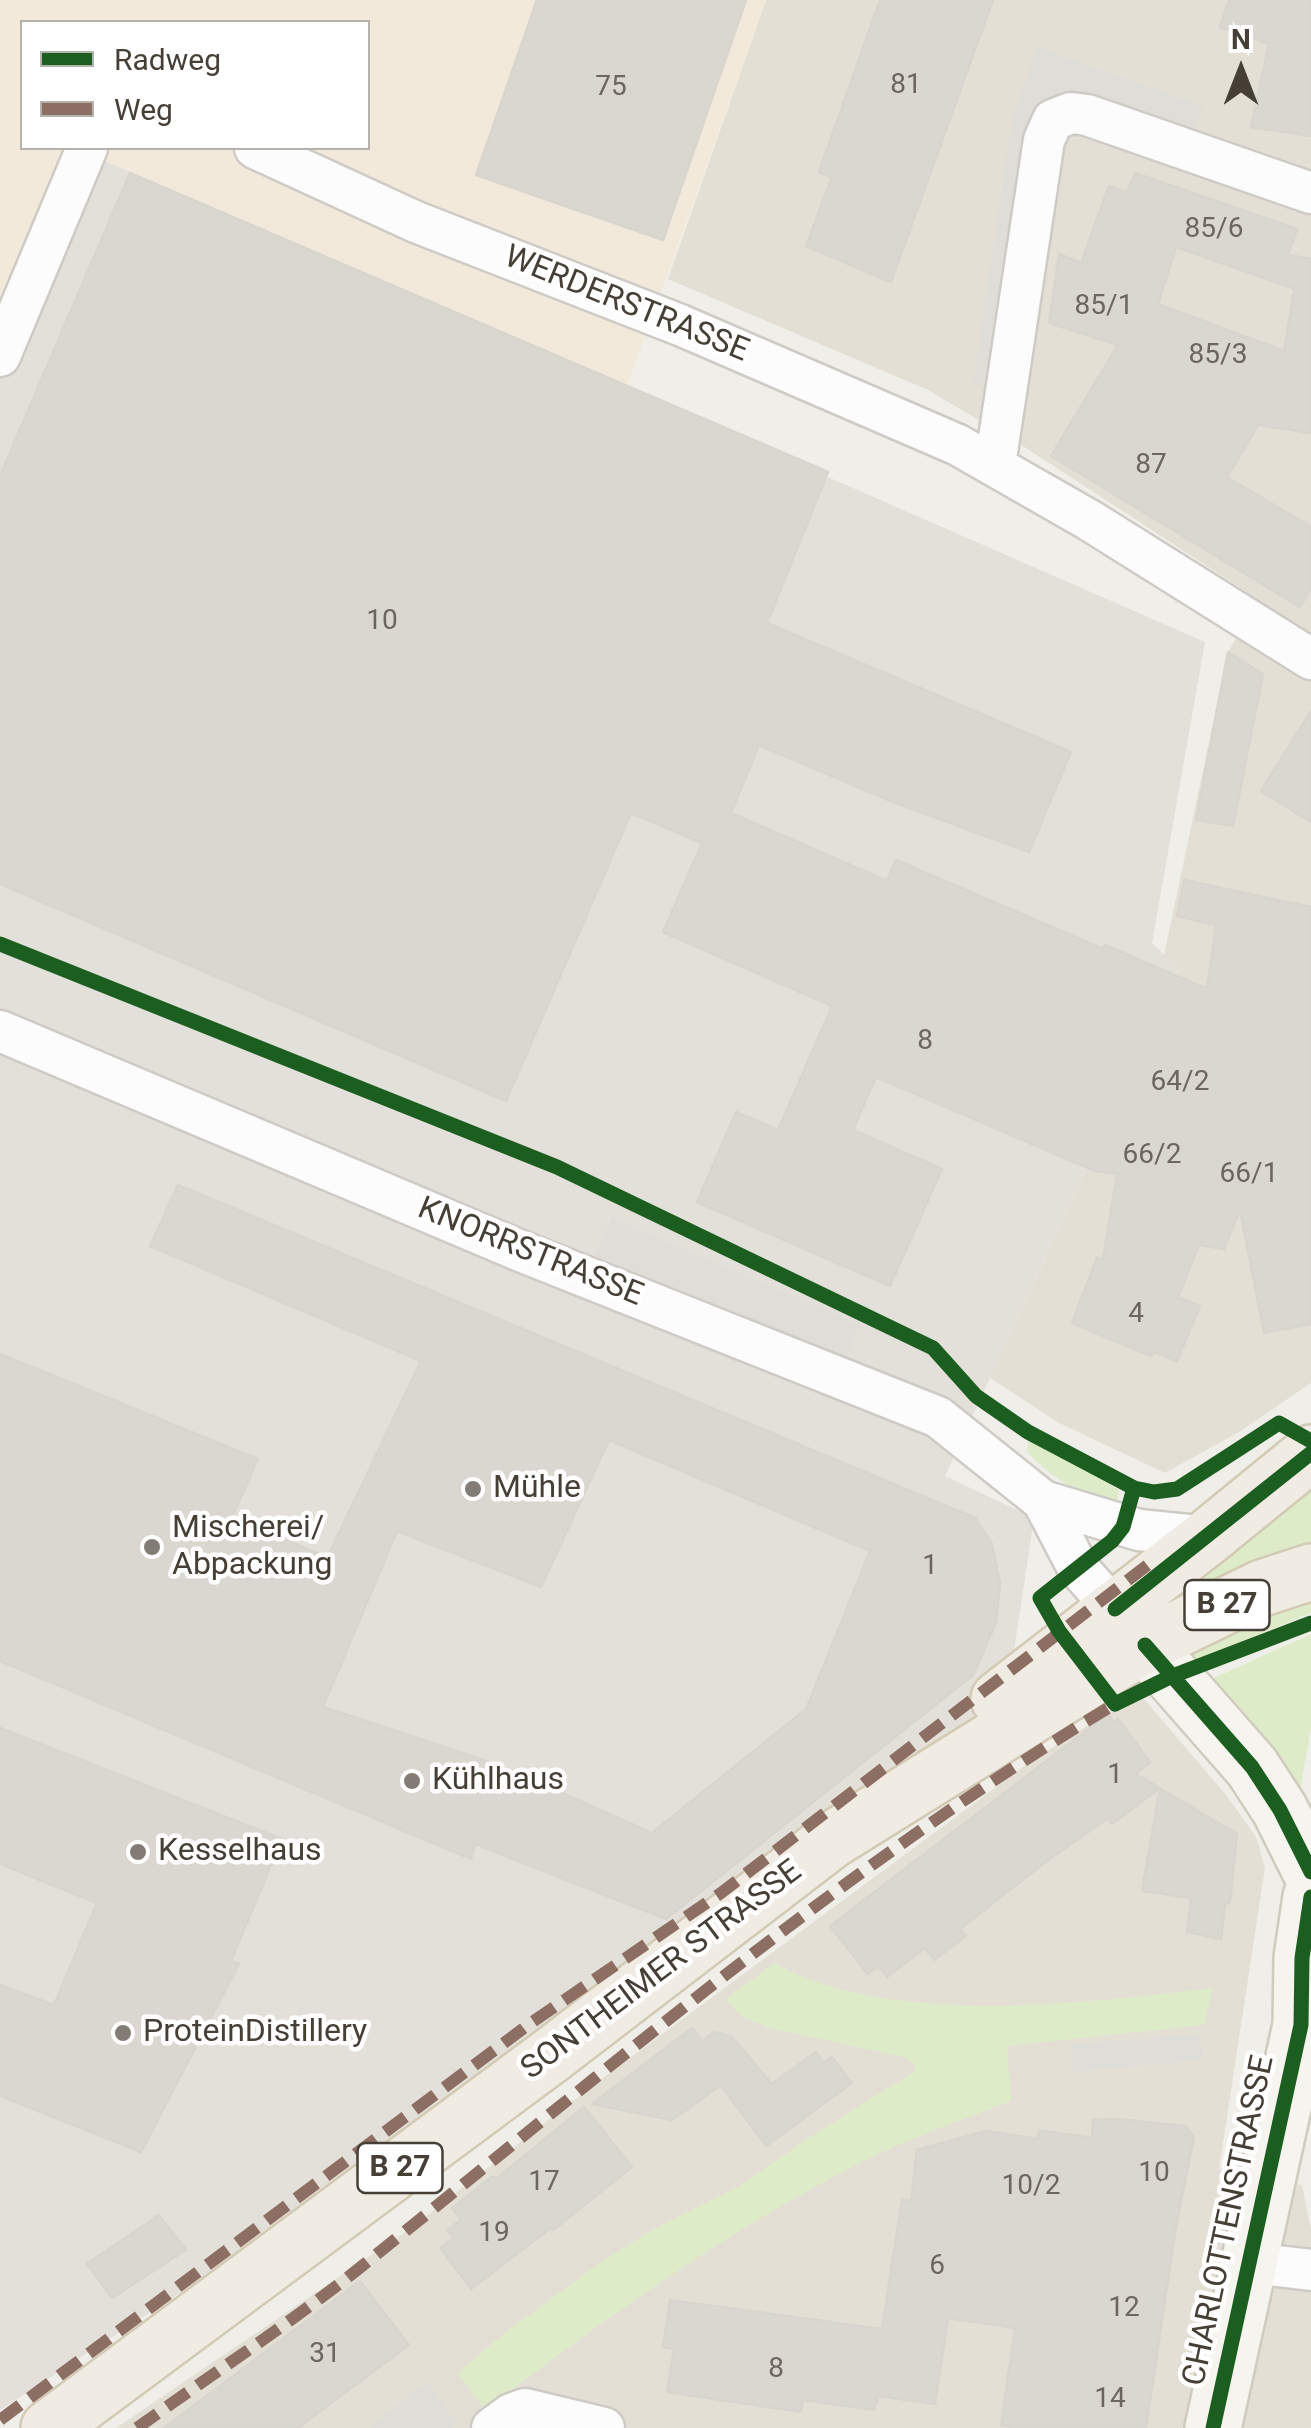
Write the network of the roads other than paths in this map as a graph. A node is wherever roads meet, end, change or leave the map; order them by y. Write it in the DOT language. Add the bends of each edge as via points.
graph roads {
  1 [pos="86,150"];
  2 [pos="259,150"];
  3 [pos="1311,193"];
  4 [pos="0,356"];
  5 [pos="995,464"];
  6 [pos="1311,659"];
  7 [pos="0,1031"];
  8 [pos="1311,1452"];
  9 [pos="1043,1501"];
  10 [pos="1208,1538"];
  11 [pos="1311,1572"];
  12 [pos="1130,1627"];
  13 [pos="1311,1872"];
  14 [pos="1311,1897"];
  15 [pos="1306,2013"];
  16 [pos="1251,2263"];
  17 [pos="1311,2270"];
  18 [pos="50,2428"];
  19 [pos="492,2428"];
  20 [pos="604,2428"];
  21 [pos="1214,2428"];
  1 -- 4 [label="street"];
  2 -- 5 [label="street, WERDERSTRASSE"];
  3 -- 5 [label="street" via="1087,114 1053,120 1044,140"];
  5 -- 6 [label="street, WERDERSTRASSE"];
  7 -- 9 [label="street, KNORRSTRASSE" via="523,1252 938,1417"];
  8 -- 10 [label="main road, B 27"];
  9 -- 10 [label="street, KNORRSTRASSE" via="1139,1530"];
  9 -- 12 [label="street, KNORRSTRASSE" via="1078,1568"];
  10 -- 12 [label="main road, B 27"];
  11 -- 12 [label="main road, SONTHEIMER STRASSE / B 27"];
  12 -- 13 [label="main road" via="1252,1767"];
  12 -- 18 [label="main road, SONTHEIMER STRASSE / B 27" via="832,1840"];
  14 -- 15 [label="main road, CHARLOTTENSTRASSE" via="1302,1958"];
  15 -- 16 [label="main road, CHARLOTTENSTRASSE"];
  16 -- 17 [label="street"];
  16 -- 21 [label="main road, CHARLOTTENSTRASSE"];
  19 -- 20 [label="street" via="525,2408"];
}
